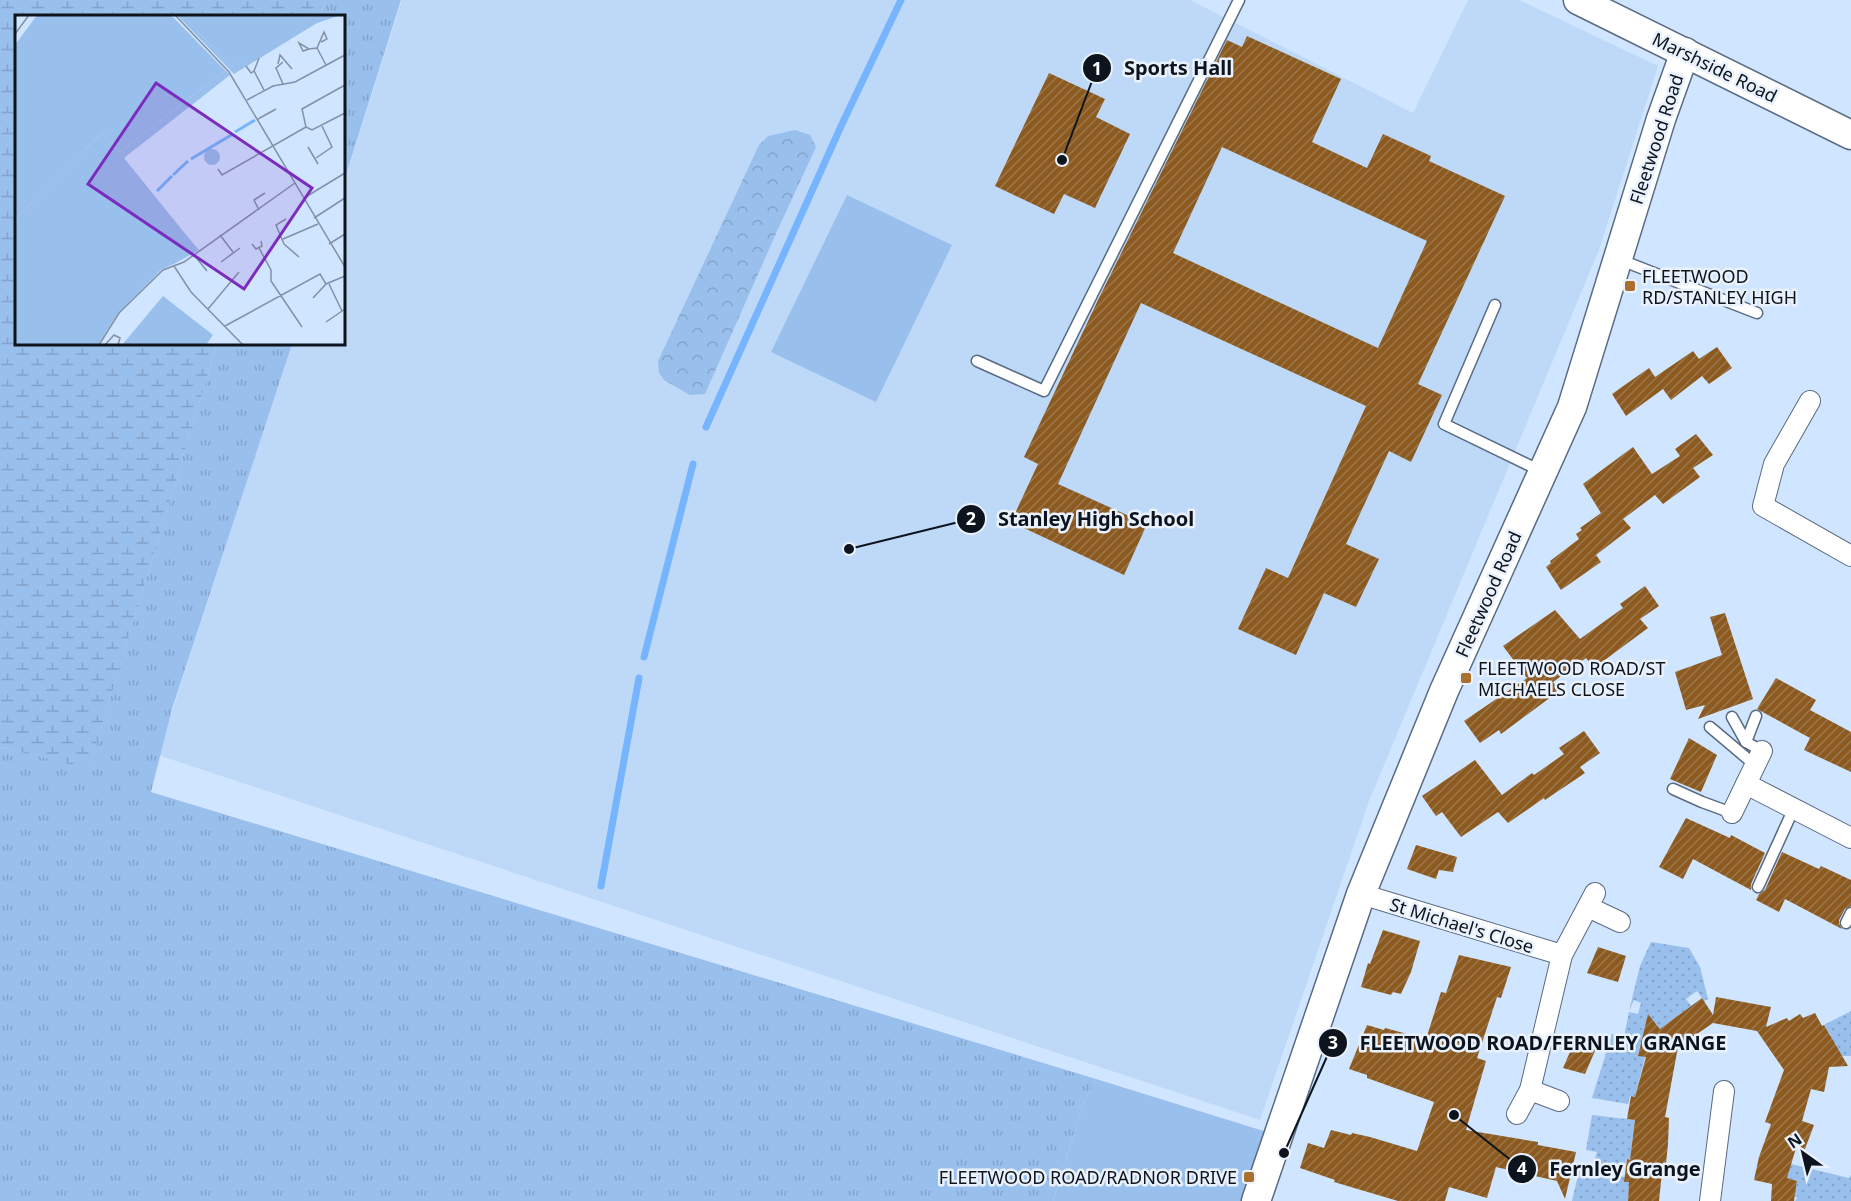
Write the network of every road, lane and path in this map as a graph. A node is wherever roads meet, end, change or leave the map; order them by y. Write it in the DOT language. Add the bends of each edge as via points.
graph roads {
  1 [pos="1239,0"];
  2 [pos="1578,0"];
  3 [pos="1685,52"];
  4 [pos="1847,125"];
  5 [pos="1618,259"];
  6 [pos="1495,306"];
  7 [pos="1757,313"];
  8 [pos="977,361"];
  9 [pos="1810,401"];
  10 [pos="1543,472"];
  11 [pos="1851,556"];
  12 [pos="1755,716"];
  13 [pos="1732,717"];
  14 [pos="1710,727"];
  15 [pos="1754,752"];
  16 [pos="1746,784"];
  17 [pos="1673,789"];
  18 [pos="1794,808"];
  19 [pos="1732,813"];
  20 [pos="1851,838"];
  21 [pos="1758,886"];
  22 [pos="1361,894"];
  23 [pos="1620,922"];
  24 [pos="1562,955"];
  25 [pos="1530,1090"];
  26 [pos="1724,1091"];
  27 [pos="1559,1101"];
  28 [pos="1517,1114"];
  29 [pos="1260,1200"];
  30 [pos="1710,1201"];
  1 -- 8 [label="lane" via="1044,391"];
  2 -- 3 [label="street, Marshside Road"];
  3 -- 4 [label="street, Marshside Road"];
  3 -- 5 [label="street, Fleetwood Road"];
  5 -- 7 [label="lane"];
  5 -- 10 [label="street, Fleetwood Road" via="1572,407"];
  6 -- 10 [label="lane" via="1444,424"];
  9 -- 11 [label="street" via="1774,464 1762,506"];
  10 -- 22 [label="street, Fleetwood Road" via="1444,691"];
  12 -- 15 [label="lane"];
  13 -- 15 [label="lane"];
  14 -- 15 [label="lane"];
  15 -- 16 [label="street"];
  16 -- 18 [label="street"];
  16 -- 19 [label="street"];
  17 -- 19 [label="lane"];
  18 -- 20 [label="street"];
  18 -- 21 [label="lane"];
  22 -- 24 [label="street, St Michael's Close"];
  22 -- 29 [label="street, Fleetwood Road"];
  23 -- 24 [label="street" via="1592,900"];
  24 -- 25 [label="street"];
  25 -- 27 [label="street"];
  25 -- 28 [label="street"];
  26 -- 30 [label="street"];
}
